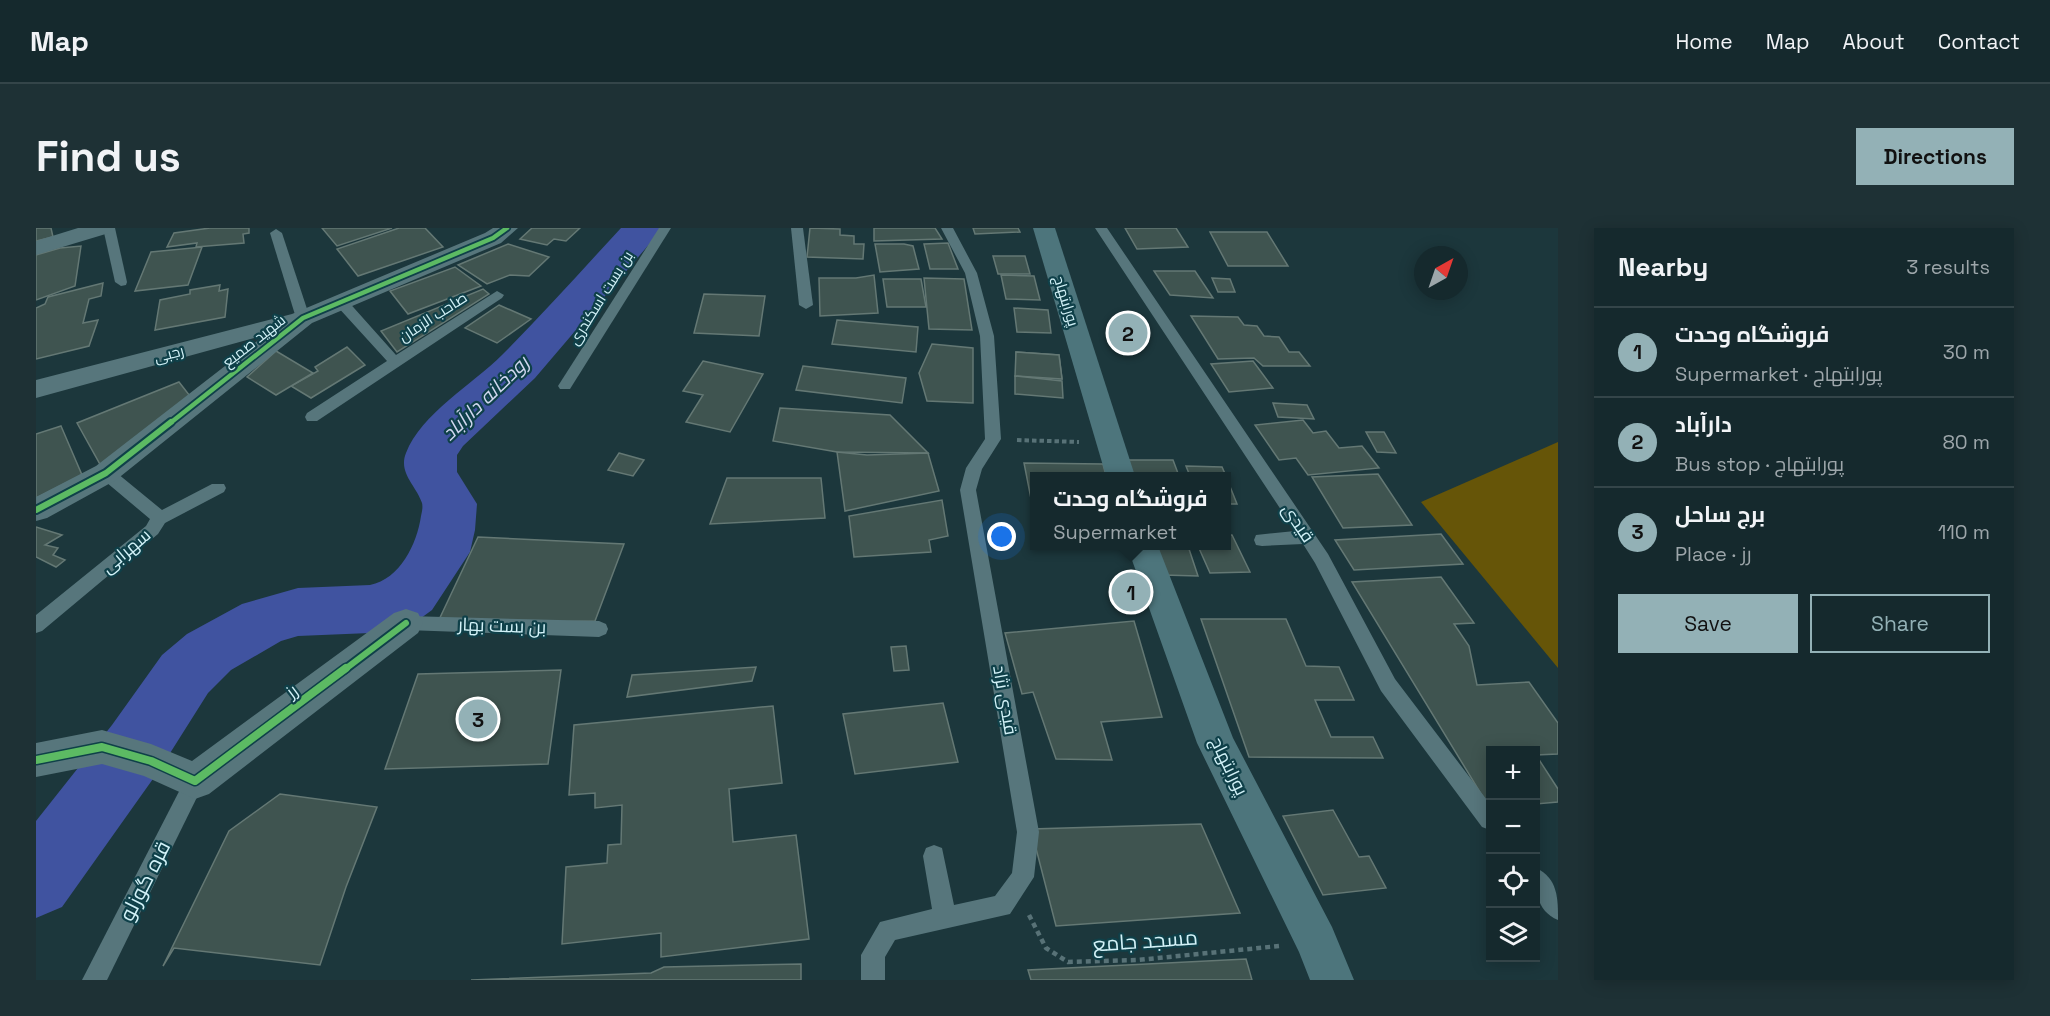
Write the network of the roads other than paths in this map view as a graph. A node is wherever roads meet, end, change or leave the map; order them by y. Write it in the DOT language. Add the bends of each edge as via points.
graph roads {
  1 [pos="101,228"];
  2 [pos="109,228"];
  3 [pos="507,228"];
  4 [pos="665,228"];
  5 [pos="797,228"];
  6 [pos="947,228"];
  7 [pos="1044,228"];
  8 [pos="1101,228"];
  9 [pos="71,232"];
  10 [pos="276,233"];
  11 [pos="36,248"];
  12 [pos="121,282"];
  13 [pos="497,295"];
  14 [pos="341,302"];
  15 [pos="806,305"];
  16 [pos="303,318"];
  17 [pos="395,362"];
  18 [pos="565,386"];
  19 [pos="36,389"];
  20 [pos="312,417"];
  21 [pos="1119,472"];
  22 [pos="106,473"];
  23 [pos="218,488"];
  24 [pos="36,510"];
  25 [pos="159,519"];
  26 [pos="1306,537"];
  27 [pos="1262,540"];
  28 [pos="1144,550"];
  29 [pos="405,623"];
  30 [pos="36,626"];
  31 [pos="599,629"];
  32 [pos="36,760"];
  33 [pos="195,781"];
  34 [pos="1486,812"];
  35 [pos="934,856"];
  36 [pos="1540,884"];
  37 [pos="1558,909"];
  38 [pos="945,918"];
  39 [pos="94,980"];
  40 [pos="873,980"];
  41 [pos="1332,980"];
  1 -- 9 [label="street"];
  2 -- 12 [label="lane"];
  3 -- 14 [label="street, شهید صمیع" via="493,238"];
  4 -- 18 [label="lane, بن بست اسکندری"];
  5 -- 15 [label="lane"];
  6 -- 38 [label="lane, قیدی نژاد" via="971,273 987,336 993,439 975,468 968,490 1028,832 1023,877 1002,906"];
  7 -- 21 [label="main road, پورابتهاج"];
  8 -- 26 [label="lane, قیدی"];
  9 -- 11 [label="street"];
  10 -- 16 [label="lane"];
  13 -- 17 [label="lane, صاحب الزمان"];
  14 -- 16 [label="street, شهید صمیع"];
  14 -- 17 [label="lane, صاحب الزمان"];
  16 -- 19 [label="street, رجبی"];
  16 -- 22 [label="street, شهید صمیع"];
  17 -- 20 [label="lane"];
  22 -- 24 [label="street, شهید صمیع"];
  22 -- 25 [label="lane, سهرابی"];
  23 -- 25 [label="lane"];
  25 -- 30 [label="lane, سهرابی" via="152,530"];
  26 -- 27 [label="lane"];
  26 -- 34 [label="lane, قیدی" via="1322,559 1388,685"];
  28 -- 41 [label="main road, پورابتهاج" via="1216,742 1317,942"];
  29 -- 31 [label="lane, بن بست بهار"];
  29 -- 33 [label="street, رز"];
  32 -- 33 [label="street" via="102,747 151,761"];
  33 -- 39 [label="lane, قره گوزلو"];
  35 -- 38 [label="lane"];
  36 -- 37 [label="lane"];
  38 -- 40 [label="lane, قیدی نژاد" via="888,930 873,955"];
}
